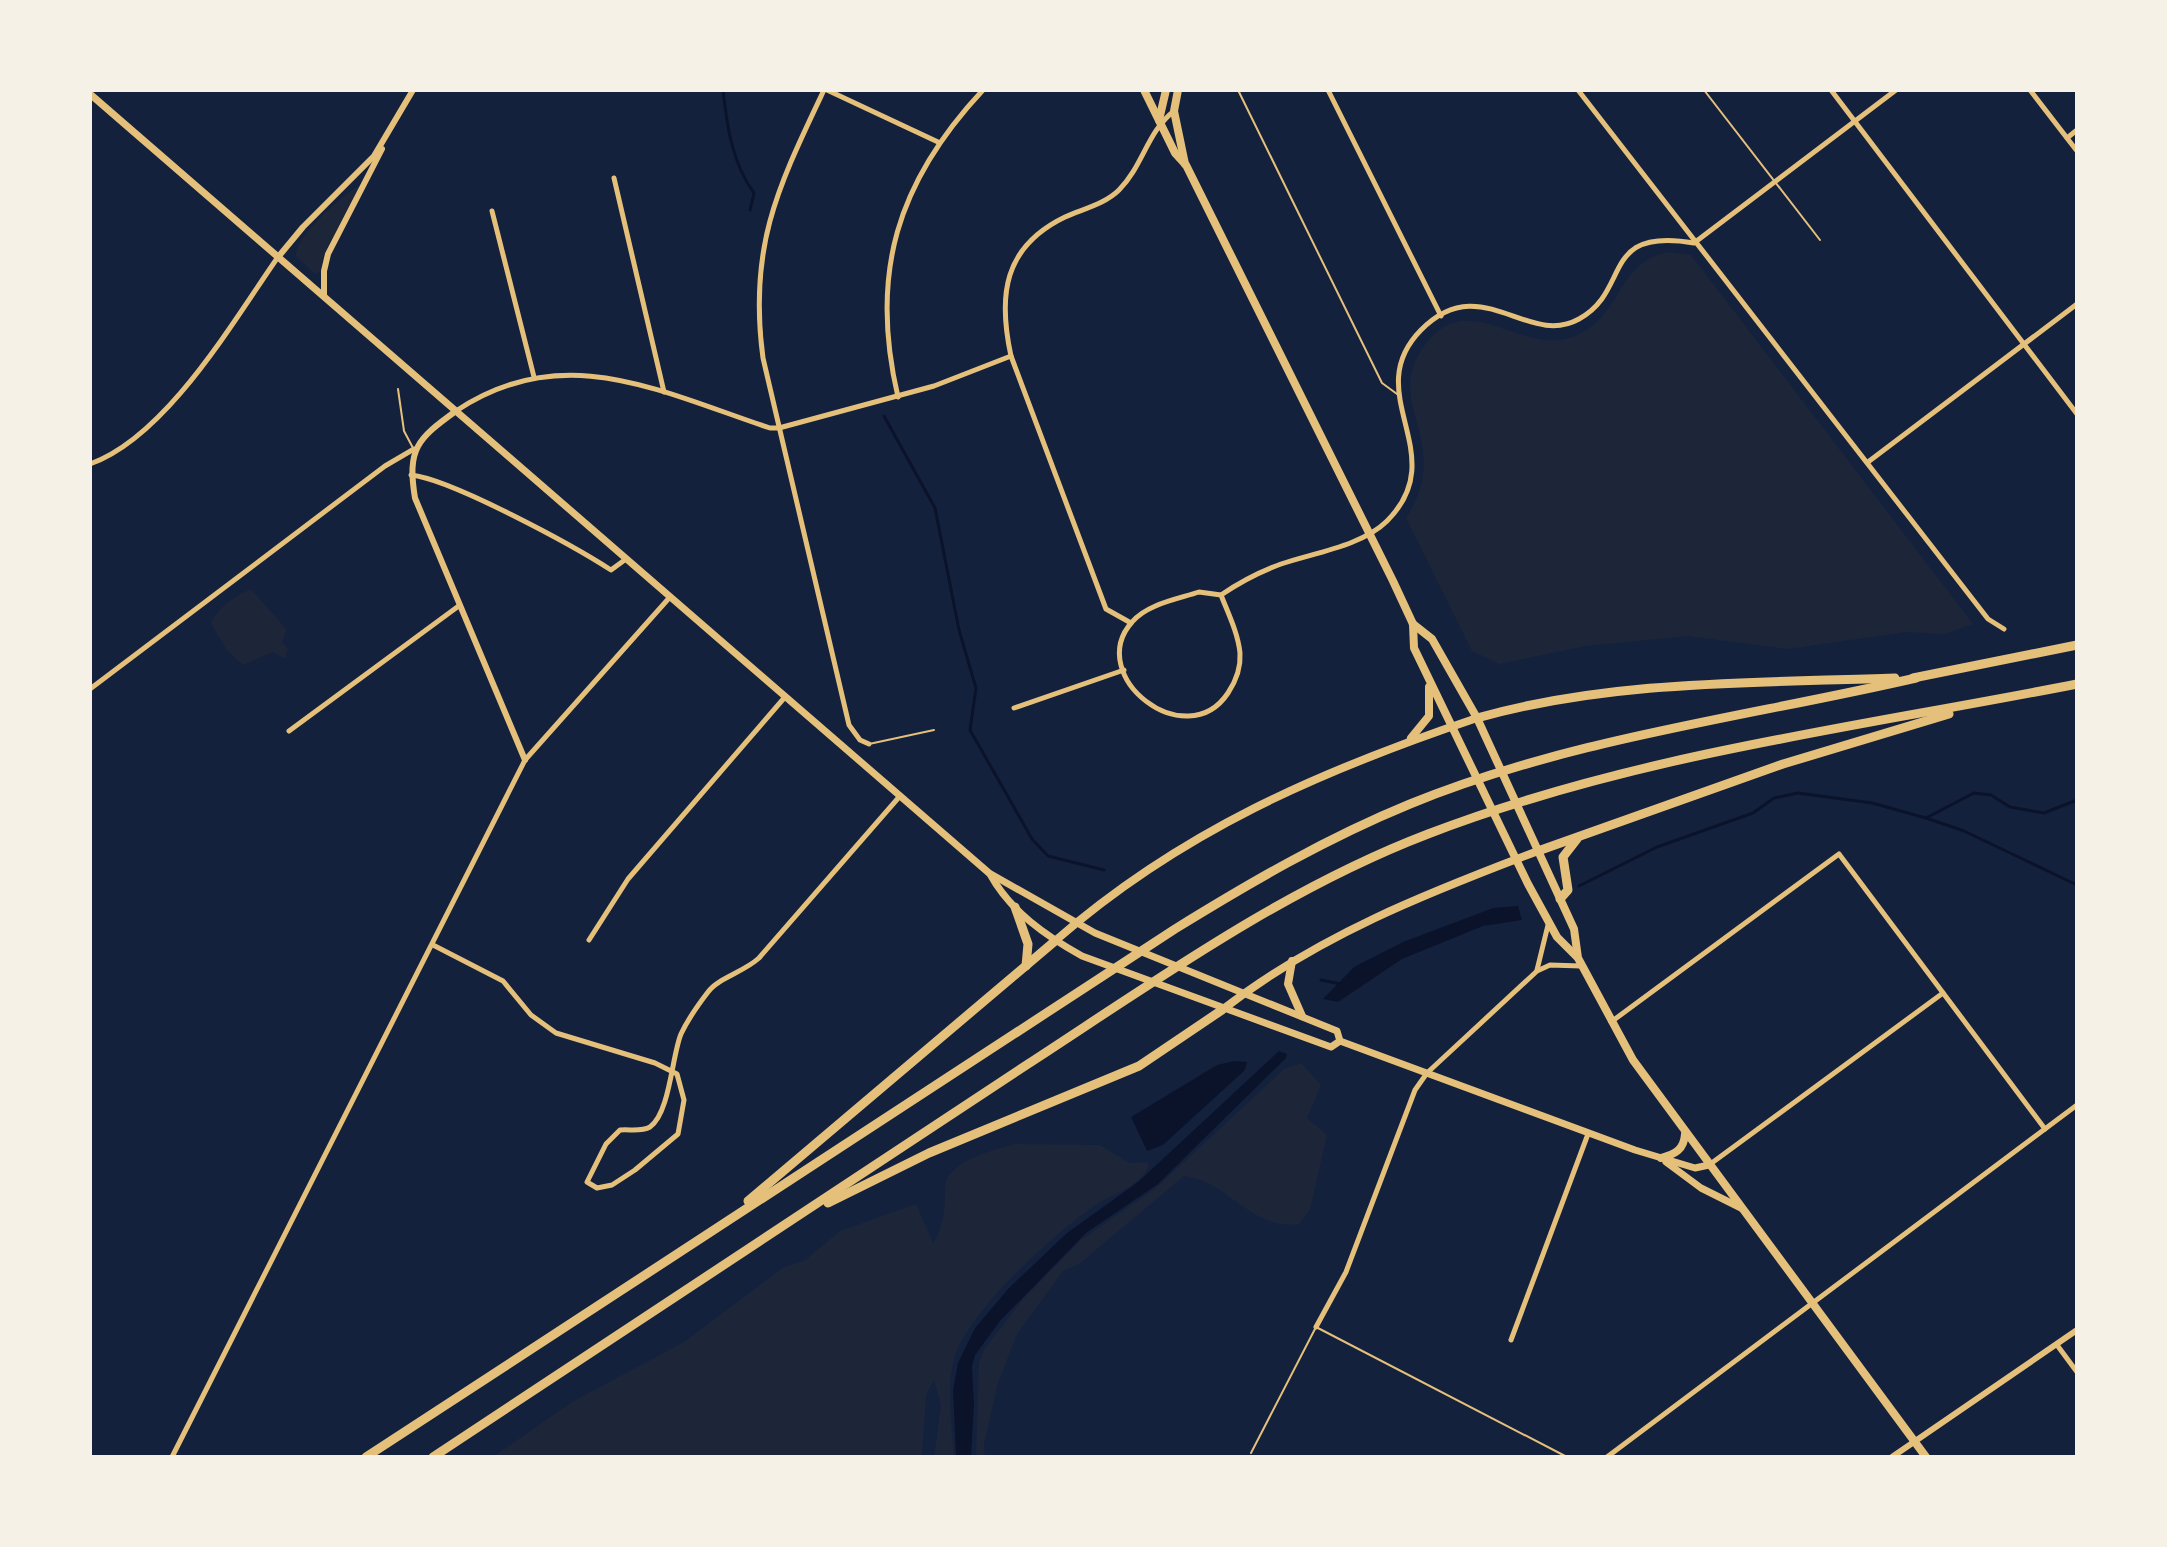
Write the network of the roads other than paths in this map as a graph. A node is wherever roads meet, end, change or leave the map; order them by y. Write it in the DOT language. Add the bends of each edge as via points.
graph roads {
  1 [pos="413,90"];
  2 [pos="825,90"];
  3 [pos="983,90"];
  4 [pos="1144,90"];
  5 [pos="1166,90"];
  6 [pos="1178,90"];
  7 [pos="1238,90"];
  8 [pos="1328,90"];
  9 [pos="1578,90"];
  10 [pos="1704,90"];
  11 [pos="1831,90"];
  12 [pos="1896,90"];
  13 [pos="2030,90"];
  14 [pos="90,94"];
  15 [pos="1174,111"];
  16 [pos="1855,121"];
  17 [pos="1159,123"];
  18 [pos="2077,130"];
  19 [pos="389,135"];
  20 [pos="2067,138"];
  21 [pos="938,142"];
  22 [pos="2077,151"];
  23 [pos="1186,165"];
  24 [pos="614,178"];
  25 [pos="1775,182"];
  26 [pos="492,211"];
  27 [pos="1820,240"];
  28 [pos="1694,243"];
  29 [pos="279,256"];
  30 [pos="324,296"];
  31 [pos="2077,304"];
  32 [pos="1441,316"];
  33 [pos="2026,342"];
  34 [pos="1011,356"];
  35 [pos="534,377"];
  36 [pos="398,389"];
  37 [pos="664,392"];
  38 [pos="1397,394"];
  39 [pos="898,397"];
  40 [pos="456,411"];
  41 [pos="2077,414"];
  42 [pos="779,428"];
  43 [pos="414,449"];
  44 [pos="1868,462"];
  45 [pos="90,464"];
  46 [pos="411,475"];
  47 [pos="1369,533"];
  48 [pos="626,559"];
  49 [pos="1221,595"];
  50 [pos="670,597"];
  51 [pos="460,605"];
  52 [pos="1131,623"];
  53 [pos="1413,624"];
  54 [pos="2004,629"];
  55 [pos="2077,645"];
  56 [pos="1124,670"];
  57 [pos="1916,678"];
  58 [pos="1429,682"];
  59 [pos="2077,684"];
  60 [pos="90,689"];
  61 [pos="785,697"];
  62 [pos="1992,701"];
  63 [pos="1014,708"];
  64 [pos="1477,718"];
  65 [pos="1451,727"];
  66 [pos="934,730"];
  67 [pos="289,731"];
  68 [pos="1407,742"];
  69 [pos="869,744"];
  70 [pos="525,760"];
  71 [pos="900,796"];
  72 [pos="1578,838"];
  73 [pos="1538,851"];
  74 [pos="1516,859"];
  75 [pos="989,873"];
  76 [pos="1560,899"];
  77 [pos="1015,907"];
  78 [pos="1549,921"];
  79 [pos="1077,922"];
  80 [pos="589,940"];
  81 [pos="1055,941"];
  82 [pos="433,945"];
  83 [pos="1292,961"];
  84 [pos="1580,962"];
  85 [pos="1026,966"];
  86 [pos="1537,971"];
  87 [pos="1246,991"];
  88 [pos="1943,993"];
  89 [pos="1222,1010"];
  90 [pos="1302,1016"];
  91 [pos="1611,1022"];
  92 [pos="1340,1041"];
  93 [pos="672,1071"];
  94 [pos="1427,1073"];
  95 [pos="2077,1105"];
  96 [pos="2045,1129"];
  97 [pos="1685,1133"];
  98 [pos="1588,1134"];
  99 [pos="1661,1158"];
  100 [pos="1709,1165"];
  101 [pos="1741,1208"];
  102 [pos="792,1221"];
  103 [pos="717,1227"];
  104 [pos="1812,1302"];
  105 [pos="1316,1327"];
  106 [pos="2077,1330"];
  107 [pos="1511,1340"];
  108 [pos="2057,1345"];
  109 [pos="2077,1372"];
  110 [pos="1915,1441"];
  111 [pos="1251,1453"];
  112 [pos="172,1457"];
  113 [pos="366,1457"];
  114 [pos="433,1457"];
  115 [pos="1567,1457"];
  116 [pos="1607,1457"];
  117 [pos="1892,1457"];
  118 [pos="1926,1457"];
  1 -- 19 [label="street"];
  2 -- 21 [label="street"];
  2 -- 42 [label="street" via="780,184 762,248 761,339"];
  3 -- 21 [label="street"];
  4 -- 17 [label="main road"];
  5 -- 17 [label="main road"];
  6 -- 15 [label="main road"];
  7 -- 38 [label="lane" via="1382,383"];
  8 -- 32 [label="street"];
  9 -- 28 [label="street"];
  10 -- 25 [label="lane"];
  11 -- 16 [label="street"];
  12 -- 16 [label="street"];
  13 -- 20 [label="street"];
  14 -- 29 [label="main road"];
  15 -- 17 [label="street"];
  15 -- 23 [label="main road"];
  16 -- 25 [label="street"];
  16 -- 33 [label="street"];
  17 -- 23 [label="main road"];
  17 -- 34 [label="street" via="1131,177 1116,193 1054,222 1025,247 1005,288 1002,316"];
  18 -- 20 [label="street"];
  19 -- 29 [label="street"];
  19 -- 30 [label="street" via="328,254"];
  20 -- 22 [label="street"];
  21 -- 39 [label="street" via="913,184 891,250 884,309"];
  23 -- 47 [label="main road"];
  24 -- 37 [label="street"];
  25 -- 27 [label="lane"];
  25 -- 28 [label="street"];
  26 -- 35 [label="street"];
  28 -- 32 [label="street" via="1659,240 1631,252 1597,305 1559,327 1486,306"];
  28 -- 44 [label="street"];
  29 -- 30 [label="main road"];
  29 -- 45 [label="street" via="150,427 119,451"];
  30 -- 40 [label="main road"];
  31 -- 33 [label="street"];
  32 -- 38 [label="street" via="1421,329 1408,348"];
  33 -- 41 [label="street"];
  33 -- 44 [label="street"];
  34 -- 39 [label="street"];
  34 -- 52 [label="street" via="1106,609"];
  35 -- 37 [label="street" via="602,376"];
  35 -- 40 [label="street" via="494,390"];
  36 -- 43 [label="lane" via="404,431"];
  37 -- 42 [label="street"];
  38 -- 47 [label="street" via="1414,468 1399,507"];
  39 -- 42 [label="street"];
  40 -- 43 [label="street"];
  40 -- 48 [label="main road"];
  42 -- 69 [label="street" via="849,725"];
  43 -- 46 [label="street"];
  43 -- 60 [label="street"];
  44 -- 54 [label="street" via="1988,619"];
  46 -- 48 [label="street" via="426,476 611,570"];
  46 -- 51 [label="street" via="415,498"];
  47 -- 49 [label="street" via="1248,578"];
  47 -- 53 [label="main road"];
  48 -- 50 [label="main road"];
  49 -- 52 [label="street" via="1199,592 1144,612"];
  49 -- 56 [label="street" via="1240,662 1236,680 1220,702 1201,713 1170,714 1143,702"];
  50 -- 61 [label="main road"];
  50 -- 70 [label="street"];
  51 -- 67 [label="street"];
  51 -- 70 [label="street"];
  52 -- 56 [label="street" via="1121,646"];
  53 -- 58 [label="main road" via="1414,648"];
  53 -- 64 [label="main road" via="1432,639"];
  55 -- 57 [label="highway"];
  56 -- 63 [label="street"];
  57 -- 64 [label="highway" via="1640,690"];
  57 -- 103 [label="highway" via="1528,764 1447,790 1298,855 1175,929"];
  58 -- 65 [label="main road"];
  58 -- 68 [label="main road" via="1429,716"];
  59 -- 62 [label="highway"];
  61 -- 71 [label="main road"];
  61 -- 80 [label="street" via="628,879"];
  62 -- 72 [label="highway" via="1783,764"];
  62 -- 102 [label="highway" via="1818,732 1543,795 1464,820 1328,878 1212,945"];
  64 -- 65 [label="main road"];
  64 -- 73 [label="main road"];
  65 -- 68 [label="main road"];
  65 -- 74 [label="main road"];
  66 -- 69 [label="lane"];
  68 -- 79 [label="main road" via="1336,768 1230,819"];
  70 -- 82 [label="street"];
  71 -- 75 [label="main road"];
  71 -- 93 [label="street" via="759,958 746,971 710,988 681,1034"];
  72 -- 73 [label="highway"];
  72 -- 76 [label="highway" via="1563,857 1568,890"];
  73 -- 74 [label="main road"];
  73 -- 76 [label="main road"];
  74 -- 78 [label="main road"];
  74 -- 83 [label="main road" via="1386,911"];
  75 -- 77 [label="main road"];
  75 -- 79 [label="main road"];
  76 -- 84 [label="main road" via="1574,929"];
  77 -- 81 [label="main road"];
  77 -- 85 [label="highway" via="1028,944"];
  78 -- 84 [label="main road"];
  78 -- 86 [label="street"];
  79 -- 81 [label="main road"];
  79 -- 87 [label="main road"];
  81 -- 85 [label="highway"];
  81 -- 89 [label="main road"];
  82 -- 93 [label="street" via="503,981 531,1015 556,1033"];
  82 -- 112 [label="street"];
  83 -- 87 [label="main road"];
  83 -- 90 [label="main road" via="1288,984"];
  84 -- 86 [label="street"];
  84 -- 91 [label="main road"];
  85 -- 103 [label="highway"];
  86 -- 94 [label="street"];
  87 -- 89 [label="main road"];
  87 -- 90 [label="main road"];
  88 -- 91 [label="street" via="1839,854"];
  88 -- 96 [label="street"];
  88 -- 100 [label="street"];
  89 -- 92 [label="main road" via="1331,1047"];
  89 -- 102 [label="highway" via="1139,1066 929,1153"];
  90 -- 92 [label="main road" via="1337,1031"];
  91 -- 97 [label="main road"];
  92 -- 94 [label="main road"];
  93 -- 93 [label="street" via="652,1126 620,1130 606,1144 587,1182 597,1188 612,1185 678,1134 684,1100 680,1079"];
  94 -- 98 [label="main road"];
  94 -- 105 [label="street" via="1415,1090 1346,1272"];
  95 -- 96 [label="street"];
  96 -- 104 [label="street"];
  97 -- 99 [label="main road" via="1685,1144"];
  97 -- 100 [label="main road"];
  98 -- 99 [label="main road"];
  98 -- 107 [label="street"];
  99 -- 100 [label="main road" via="1695,1168"];
  99 -- 101 [label="main road" via="1701,1188"];
  100 -- 101 [label="main road"];
  101 -- 104 [label="main road"];
  102 -- 114 [label="highway"];
  103 -- 113 [label="highway"];
  104 -- 110 [label="main road"];
  104 -- 116 [label="street"];
  105 -- 111 [label="lane"];
  105 -- 115 [label="lane"];
  106 -- 108 [label="street"];
  108 -- 109 [label="street"];
  108 -- 110 [label="street"];
  110 -- 117 [label="street"];
  110 -- 118 [label="main road"];
}
